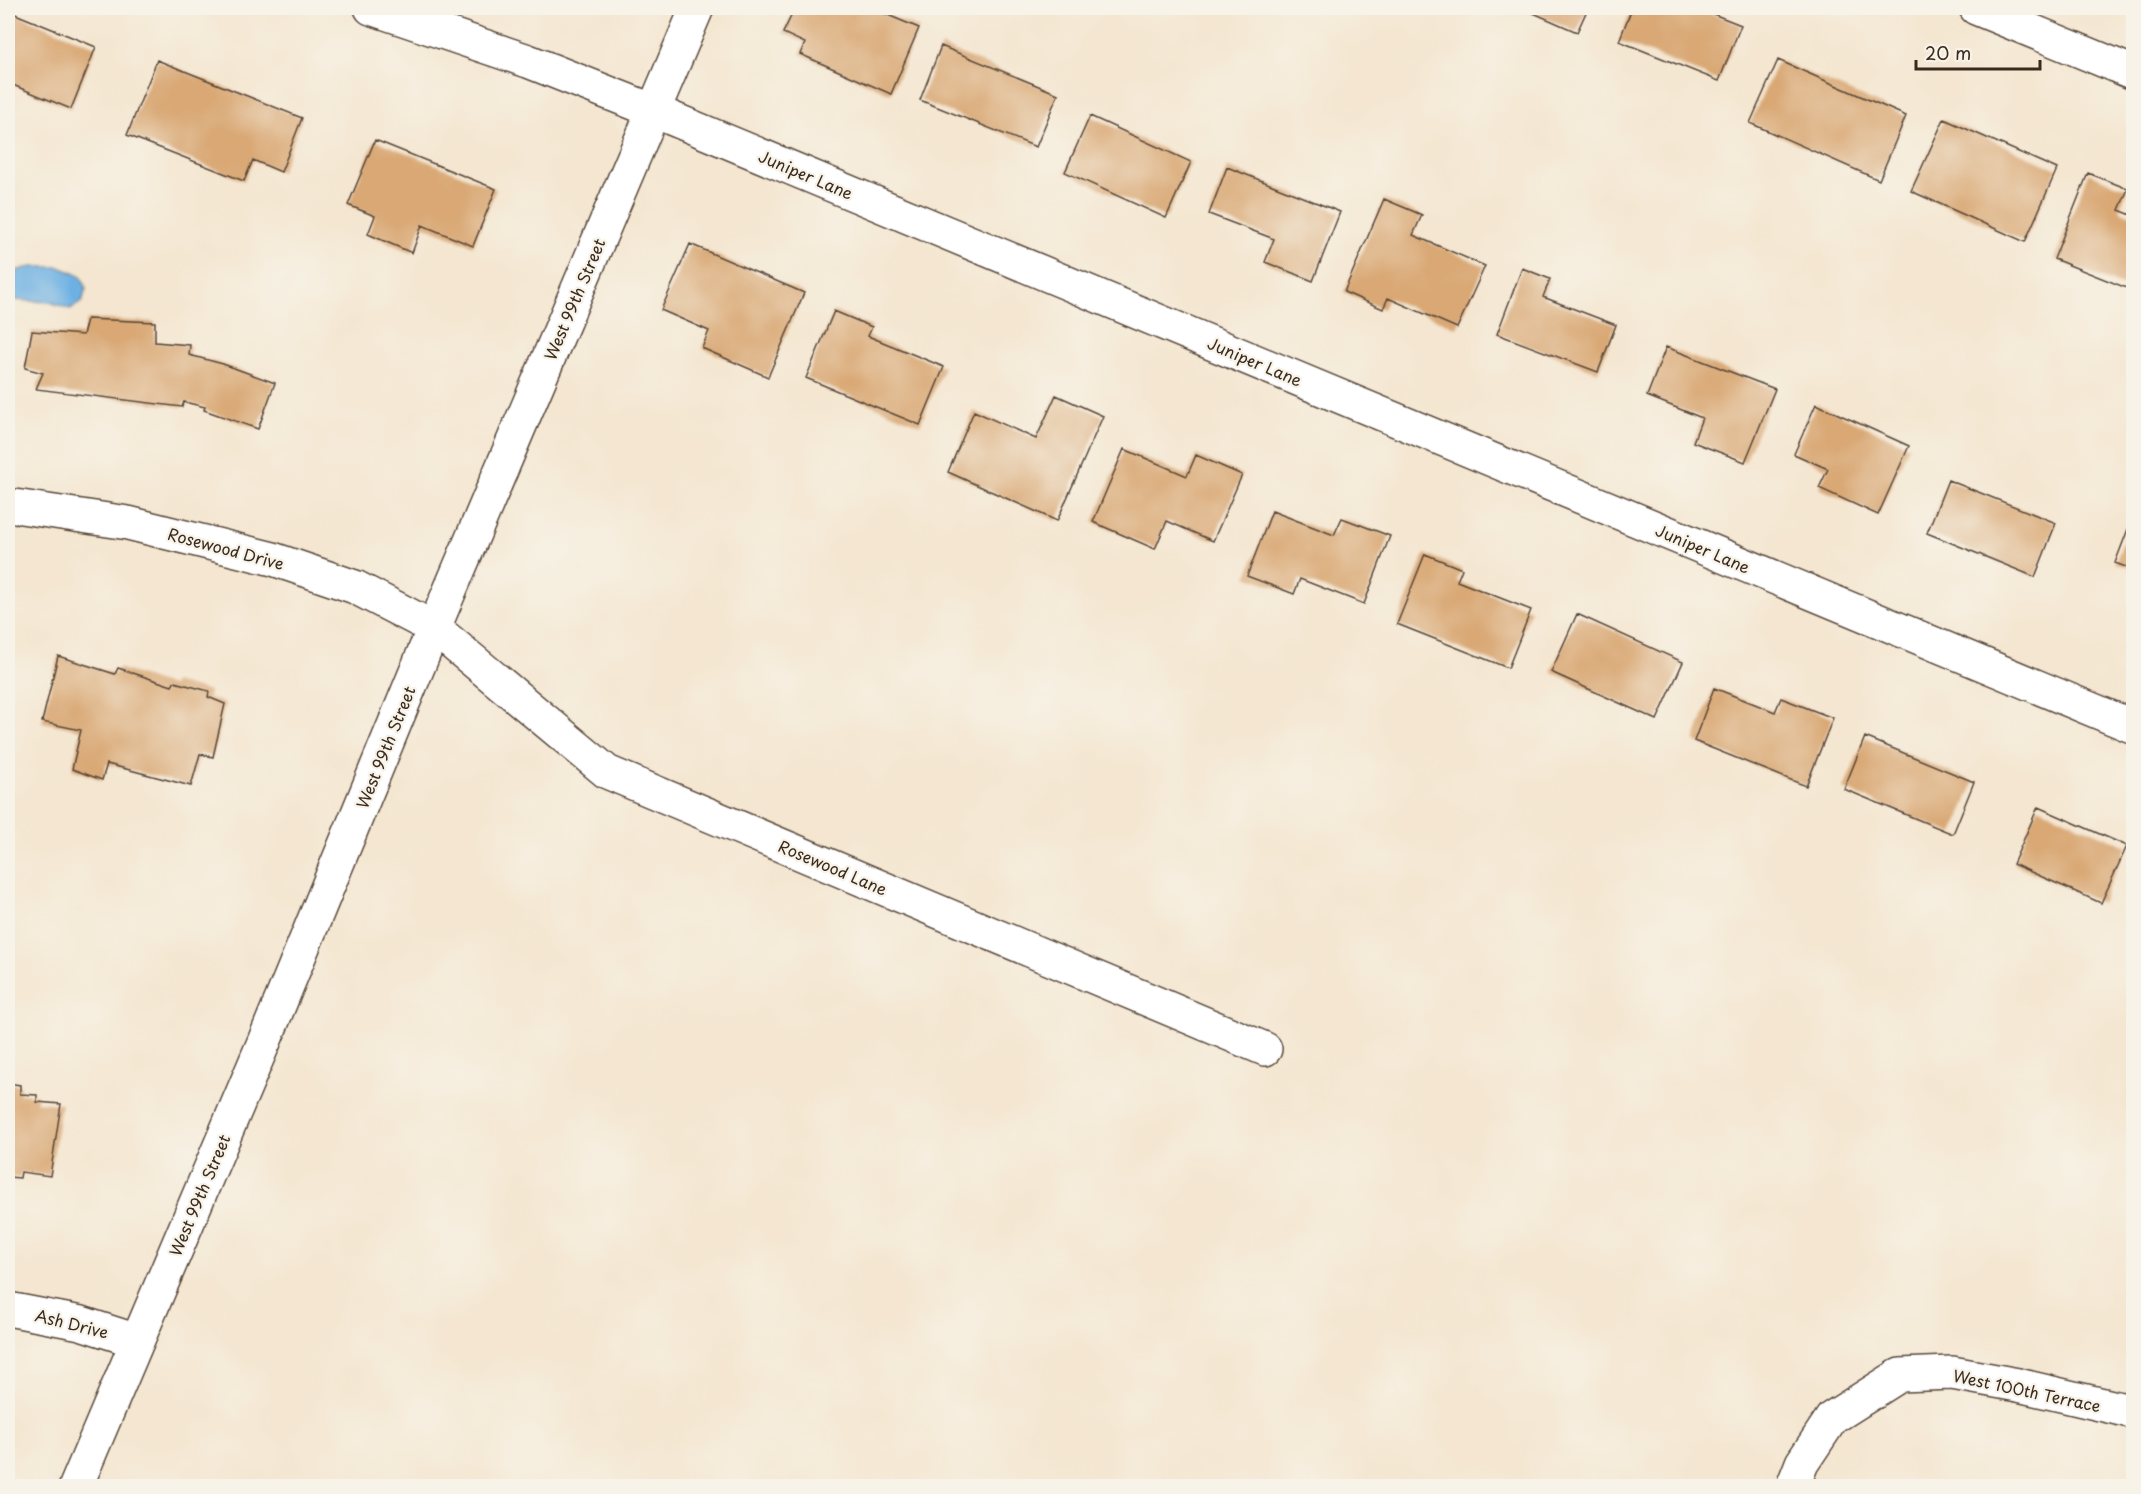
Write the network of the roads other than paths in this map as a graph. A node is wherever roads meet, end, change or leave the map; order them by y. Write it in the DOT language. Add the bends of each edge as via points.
graph roads {
  1 [pos="371,8"];
  2 [pos="697,8"];
  3 [pos="1976,8"];
  4 [pos="2133,74"];
  5 [pos="654,111"];
  6 [pos="8,505"];
  7 [pos="434,628"];
  8 [pos="2133,727"];
  9 [pos="1265,1050"];
  10 [pos="8,1309"];
  11 [pos="137,1341"];
  12 [pos="2133,1412"];
  13 [pos="76,1486"];
  14 [pos="1793,1486"];
  1 -- 5 [label="street, Juniper Lane" via="528,61"];
  2 -- 5 [label="street, West 99th Street"];
  3 -- 4 [label="street"];
  5 -- 7 [label="street, West 99th Street"];
  5 -- 8 [label="street, Juniper Lane"];
  6 -- 7 [label="street, Rosewood Drive" via="128,523 273,559 355,587"];
  7 -- 9 [label="street, Rosewood Lane" via="607,772"];
  7 -- 11 [label="street, West 99th Street"];
  10 -- 11 [label="street, Ash Drive" via="81,1323"];
  11 -- 13 [label="street, West 99th Street"];
  12 -- 14 [label="street, West 100th Terrace" via="1952,1373 1900,1375 1832,1418 1802,1463"];
}
